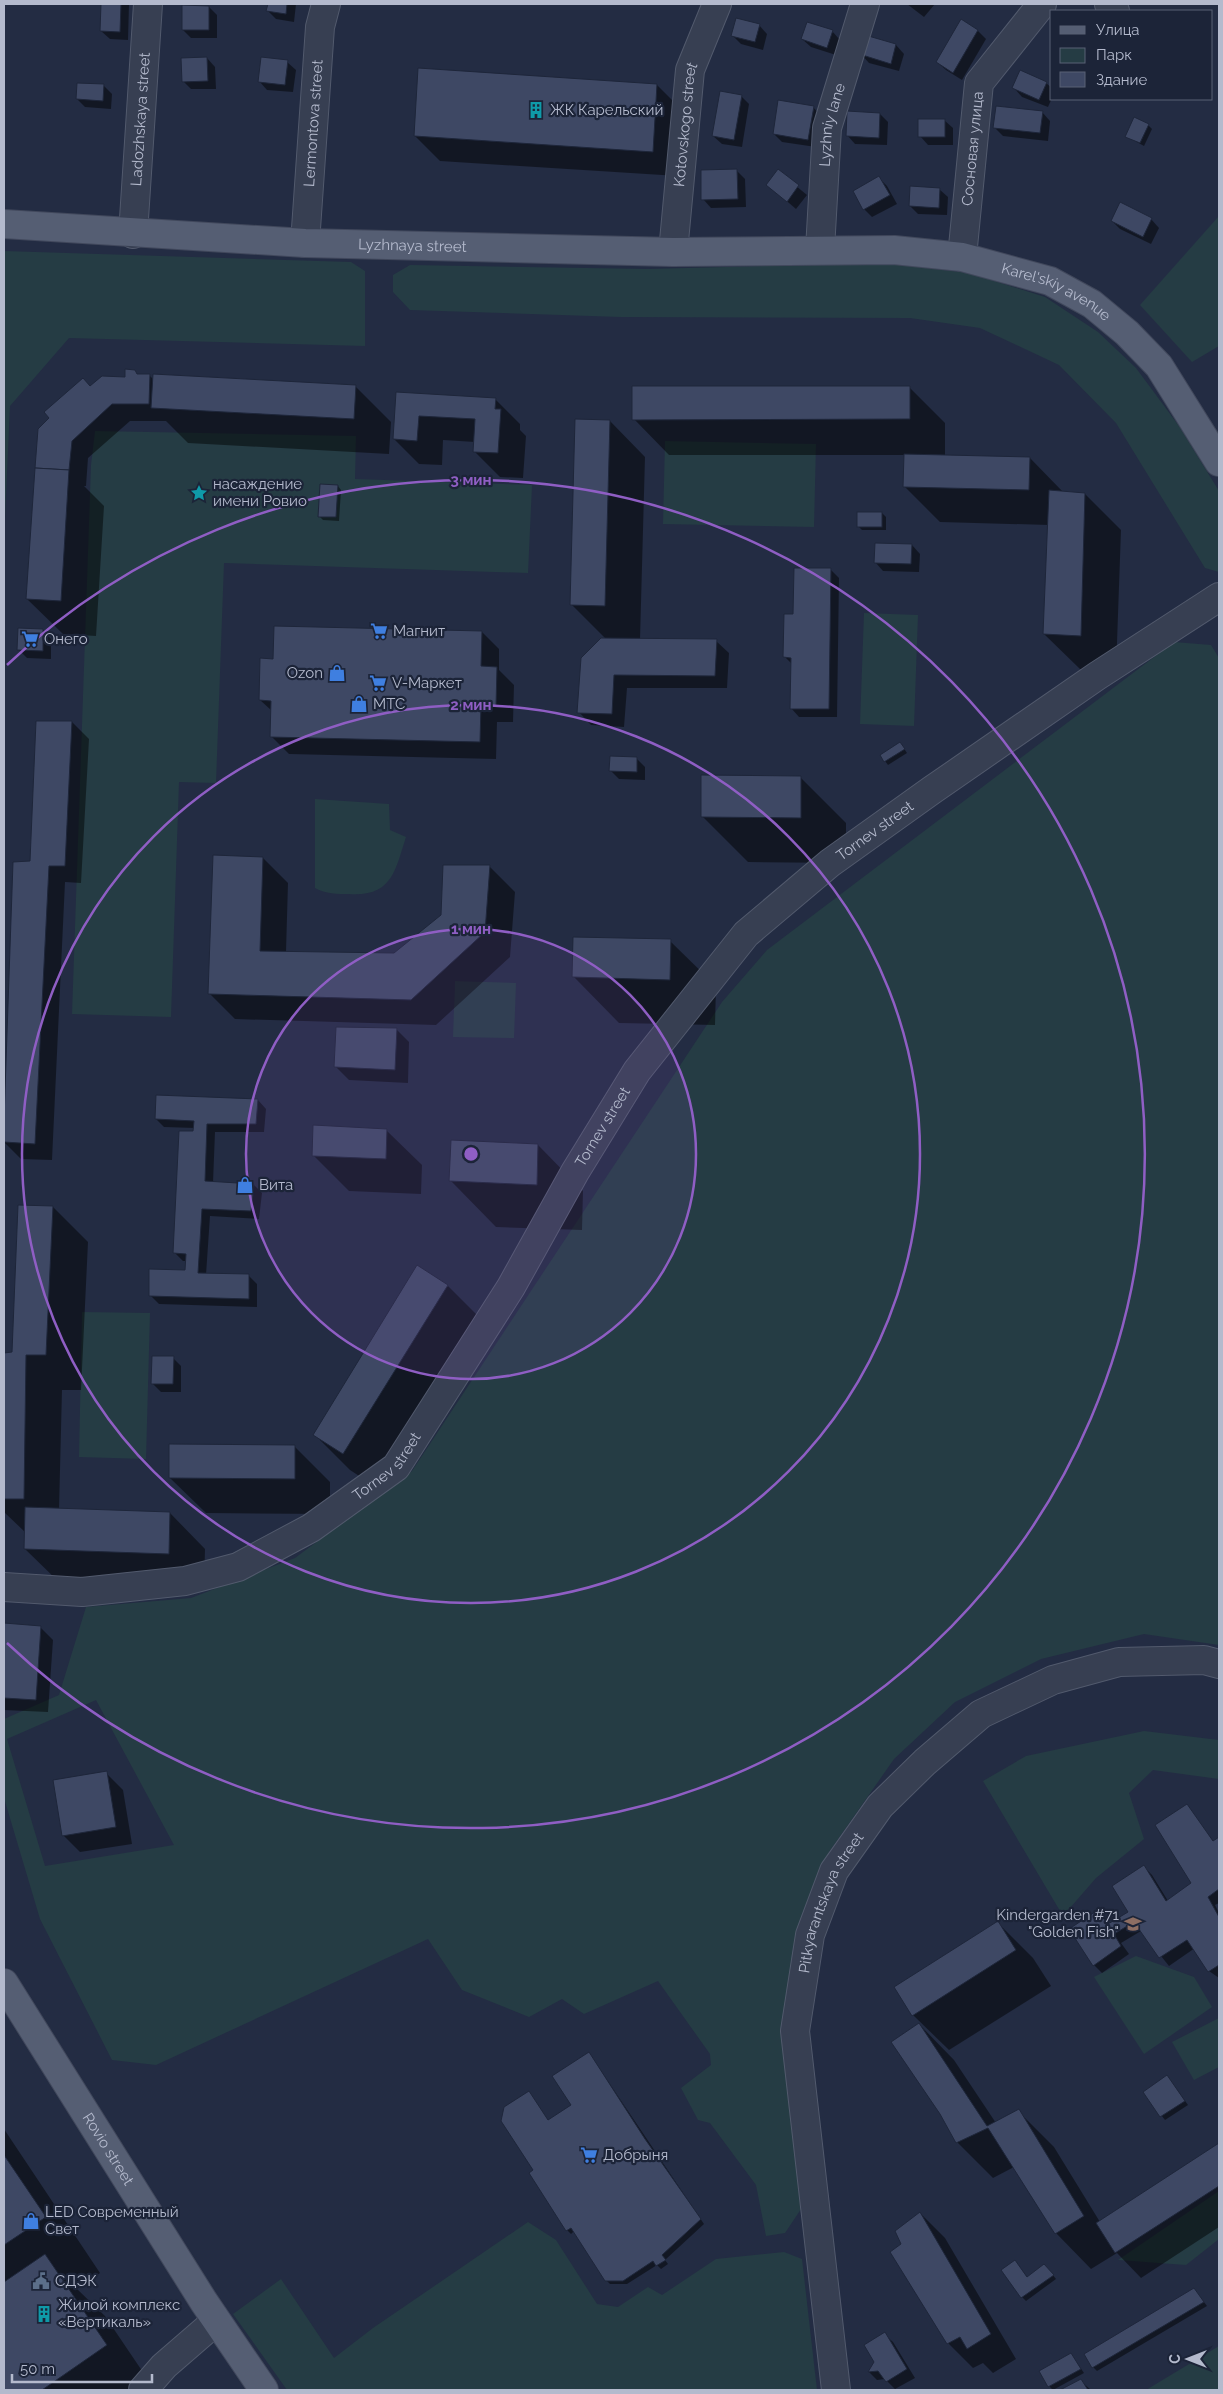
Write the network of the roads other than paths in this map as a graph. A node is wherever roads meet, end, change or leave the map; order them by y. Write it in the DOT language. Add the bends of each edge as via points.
graph roads {
  1 [pos="148,4"];
  2 [pos="326,4"];
  3 [pos="717,4"];
  4 [pos="865,4"];
  5 [pos="1042,4"];
  6 [pos="4,224"];
  7 [pos="133,234"];
  8 [pos="305,243"];
  9 [pos="820,249"];
  10 [pos="673,252"];
  11 [pos="962,257"];
  12 [pos="1219,462"];
  13 [pos="1219,597"];
  14 [pos="4,1587"];
  15 [pos="1219,1664"];
  16 [pos="4,1982"];
  17 [pos="216,2321"];
  18 [pos="143,2390"];
  19 [pos="264,2390"];
  20 [pos="836,2390"];
  1 -- 7 [label="street, Ladozhskaya street"];
  2 -- 8 [label="street, Lermontova street" via="320,27"];
  3 -- 10 [label="street, Kotovskogo street" via="690,70"];
  4 -- 9 [label="street, Lyzhniy lane" via="827,128"];
  5 -- 11 [label="street, Сосновая улица" via="979,83"];
  6 -- 7 [label="main road, Lyzhnaya street"];
  7 -- 8 [label="main road, Lyzhnaya street"];
  8 -- 10 [label="main road, Lyzhnaya street"];
  9 -- 10 [label="main road, Lyzhnaya street"];
  9 -- 11 [label="main road, Karel'skiy avenue" via="894,250"];
  11 -- 12 [label="main road, Karel'skiy avenue" via="1050,281 1092,304 1159,366"];
  13 -- 14 [label="street, Tornev street" via="1097,676 932,790 830,863 746,934 637,1071 575,1172 511,1287 396,1467 311,1528 238,1567 185,1581 82,1592"];
  15 -- 20 [label="street, Pitkyarantskaya street" via="1204,1660 1119,1662 1053,1680 981,1714 880,1806 834,1871 810,1934 795,2031"];
  16 -- 17 [label="main road, Rovio street"];
  17 -- 18 [label="street" via="164,2366"];
  17 -- 19 [label="main road, Rovio street"];
}
